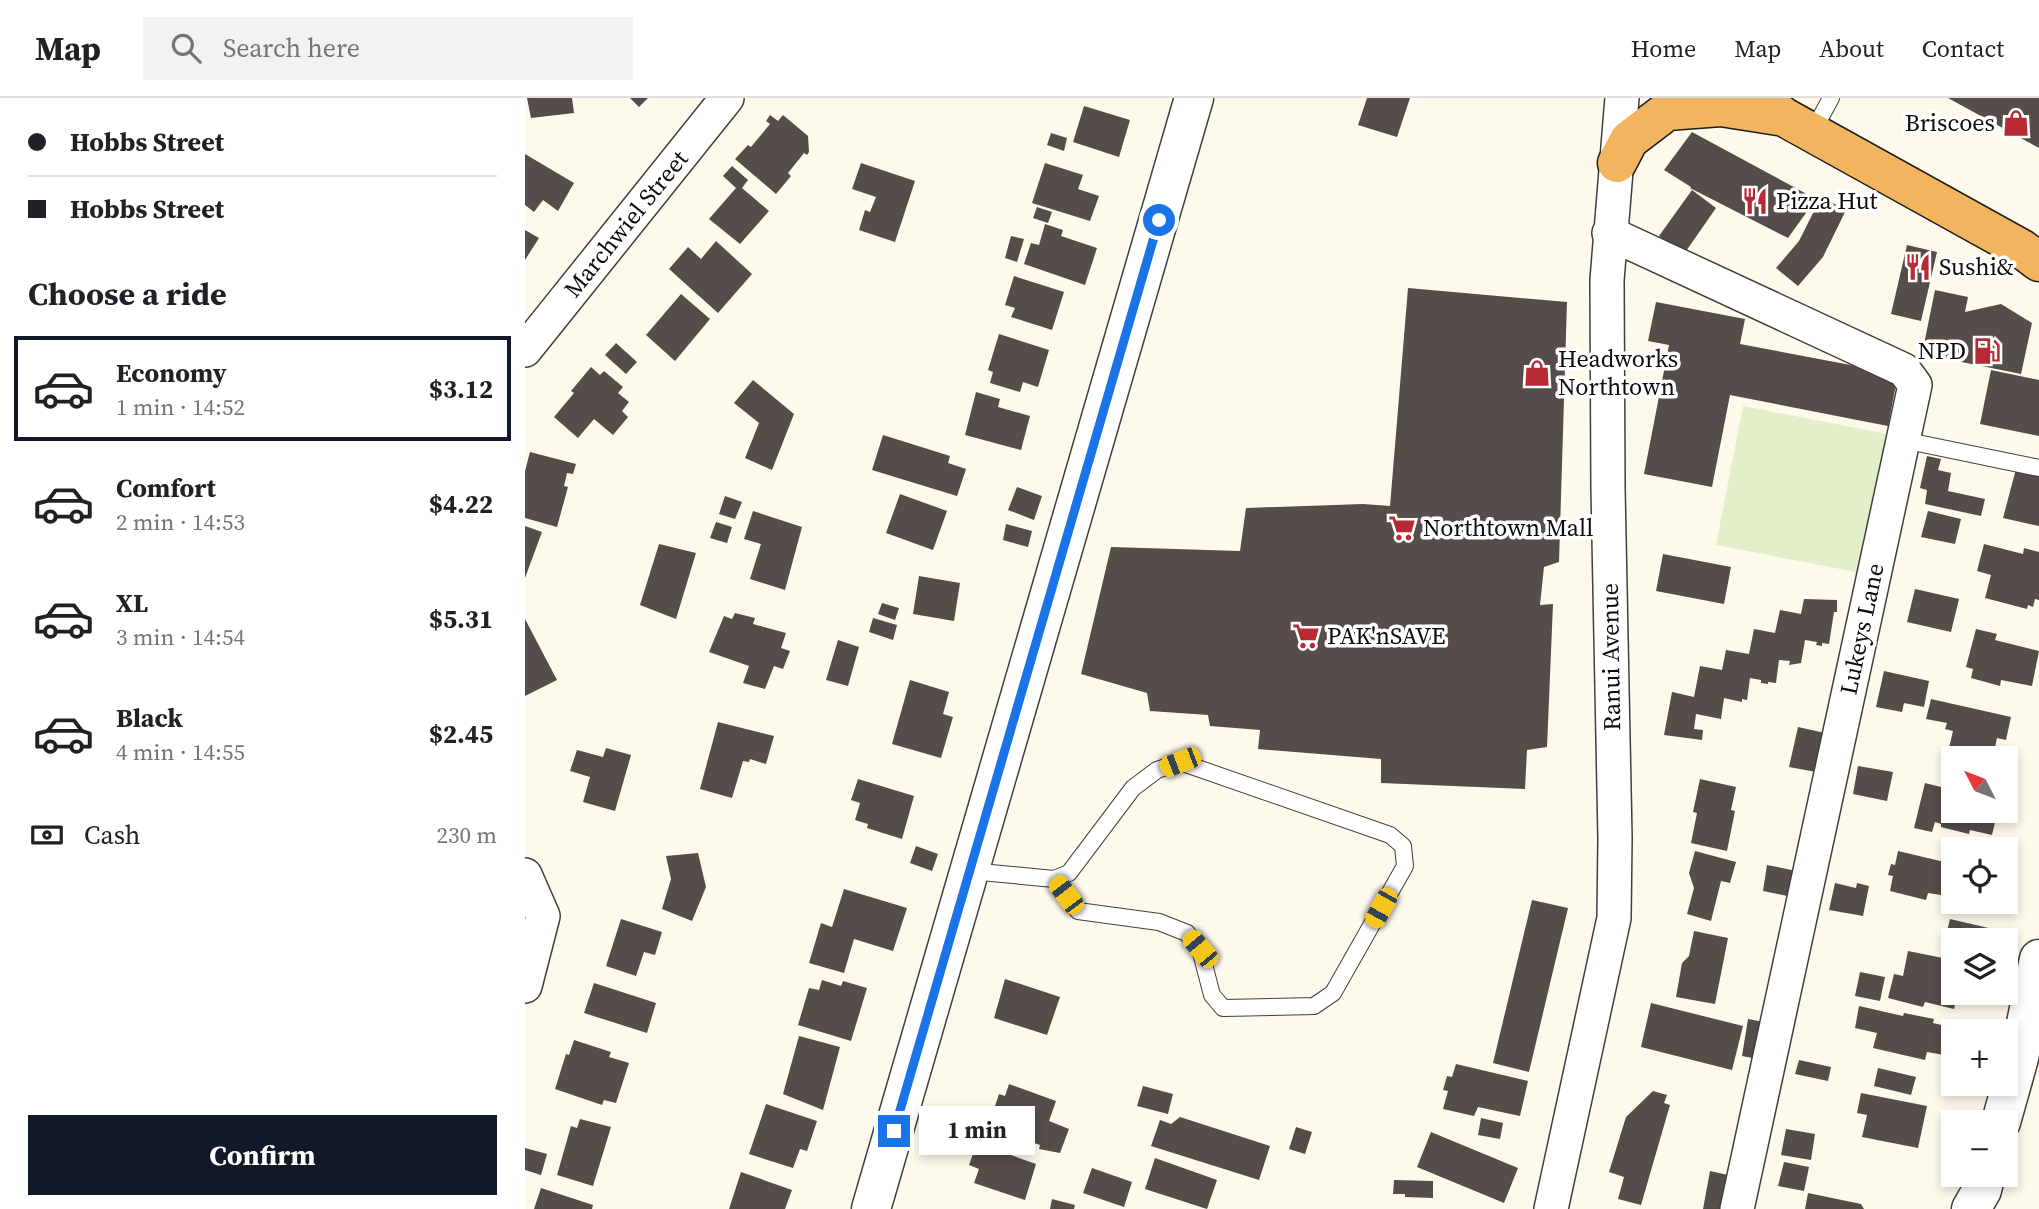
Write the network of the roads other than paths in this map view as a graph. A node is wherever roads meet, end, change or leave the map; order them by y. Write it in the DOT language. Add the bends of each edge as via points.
graph roads {
  1 [pos="727,98"];
  2 [pos="1194,98"];
  3 [pos="1622,98"];
  4 [pos="1831,98"];
  5 [pos="1784,116"];
  6 [pos="1617,163"];
  7 [pos="1609,233"];
  8 [pos="2039,262"];
  9 [pos="525,350"];
  10 [pos="1903,440"];
  11 [pos="2039,468"];
  12 [pos="970,872"];
  13 [pos="525,875"];
  14 [pos="1054,879"];
  15 [pos="2039,959"];
  16 [pos="525,986"];
  17 [pos="2004,1110"];
  18 [pos="1983,1187"];
  19 [pos="871,1209"];
  20 [pos="1551,1209"];
  21 [pos="1737,1209"];
  22 [pos="1971,1209"];
  1 -- 9 [label="street, Marchwiel Street"];
  2 -- 12 [label="street"];
  3 -- 6 [label="street, Ranui Avenue"];
  4 -- 5 [label="lane"];
  5 -- 6 [label="highway" via="1721,107 1667,111 1629,140"];
  5 -- 8 [label="highway"];
  6 -- 7 [label="street, Ranui Avenue"];
  7 -- 10 [label="street, Lukeys Lane" via="1904,370 1915,385"];
  7 -- 20 [label="street, Ranui Avenue" via="1613,918"];
  10 -- 11 [label="lane"];
  10 -- 21 [label="street, Lukeys Lane"];
  12 -- 14 [label="lane"];
  12 -- 19 [label="street"];
  13 -- 16 [label="street" via="543,916"];
  14 -- 14 [label="lane" via="1069,873 1133,788 1157,770 1180,762 1390,835 1403,846 1405,866 1333,993 1314,1006 1300,1007 1223,1009 1212,995 1200,949 1187,933 1159,922 1078,911"];
  15 -- 17 [label="street"];
  18 -- 22 [label="street"];
}
